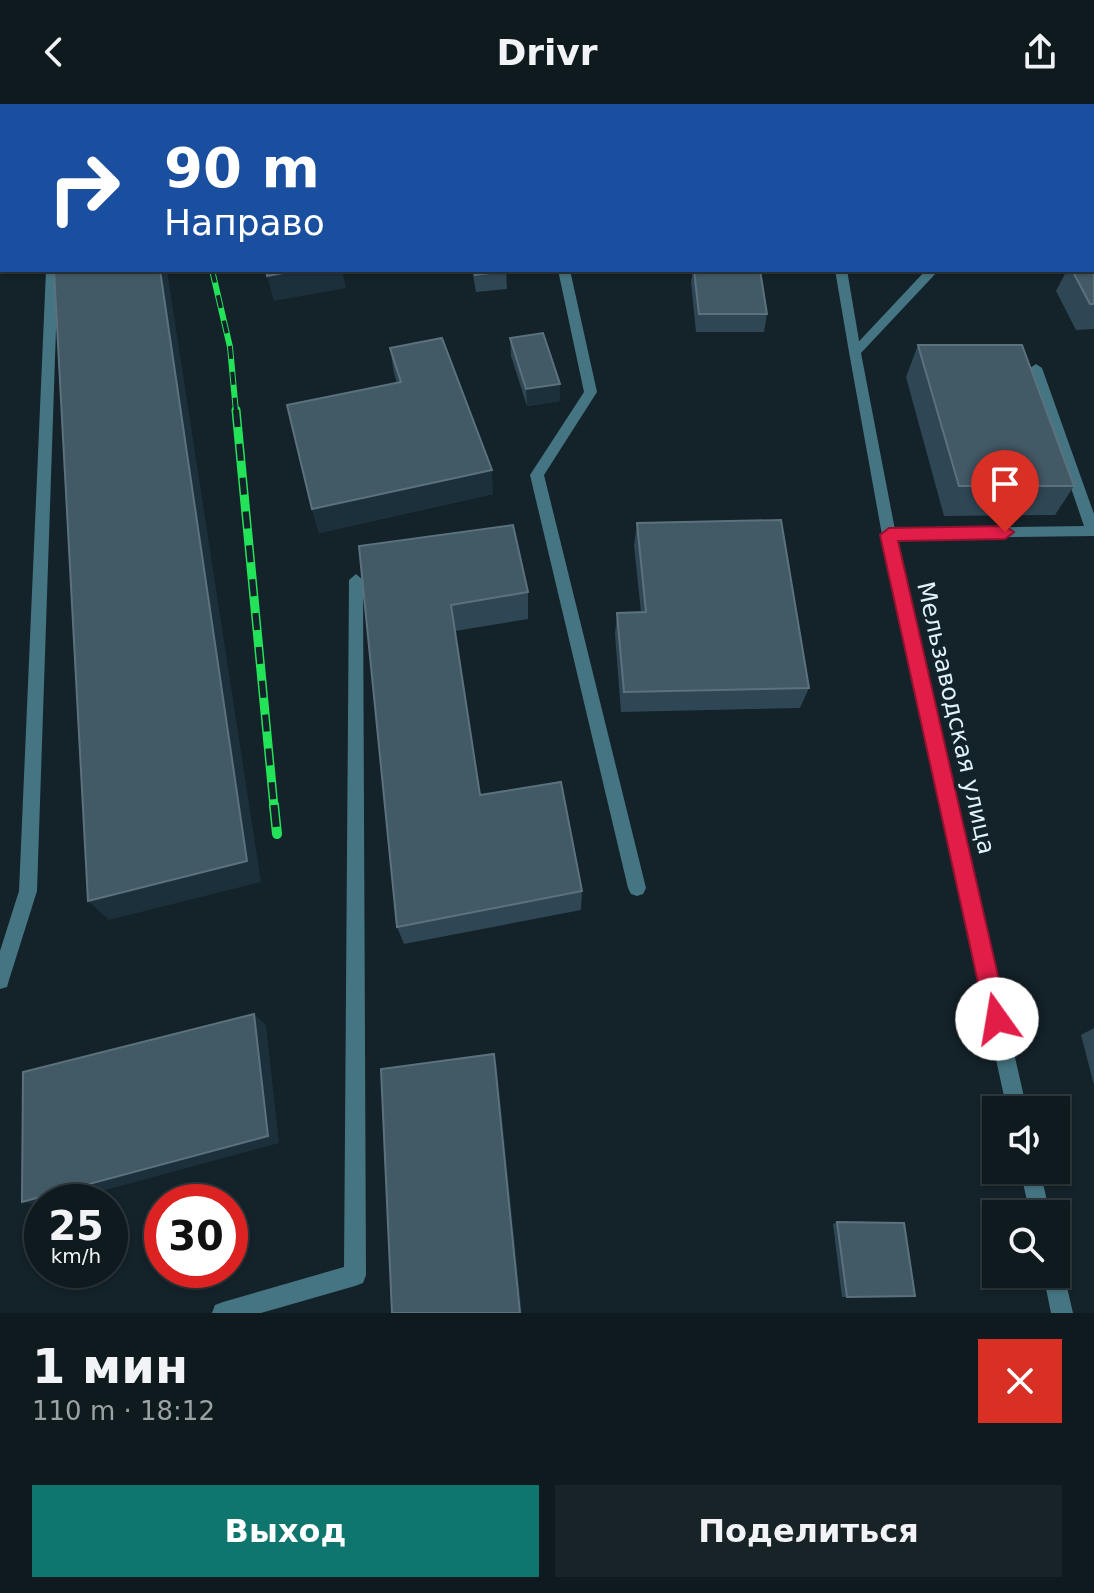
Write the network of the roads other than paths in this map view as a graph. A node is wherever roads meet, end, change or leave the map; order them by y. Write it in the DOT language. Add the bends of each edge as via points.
graph roads {
  1 [pos="52,272"];
  2 [pos="564,272"];
  3 [pos="841,272"];
  4 [pos="931,272"];
  5 [pos="855,352"];
  6 [pos="1036,368"];
  7 [pos="889,535"];
  8 [pos="356,580"];
  9 [pos="637,888"];
  10 [pos="0,980"];
  11 [pos="1014,1096"];
  12 [pos="1057,1288"];
  13 [pos="223,1313"];
  14 [pos="1062,1313"];
  1 -- 10 [label="street" via="28,891"];
  2 -- 9 [label="street" via="591,392 537,475"];
  3 -- 5 [label="street, Мельзаводская улица"];
  4 -- 5 [label="street"];
  5 -- 7 [label="street, Мельзаводская улица"];
  6 -- 7 [label="street" via="1093,531"];
  7 -- 11 [label="street, Мельзаводская улица"];
  8 -- 13 [label="street" via="355,1275"];
  12 -- 14 [label="street"];
}
